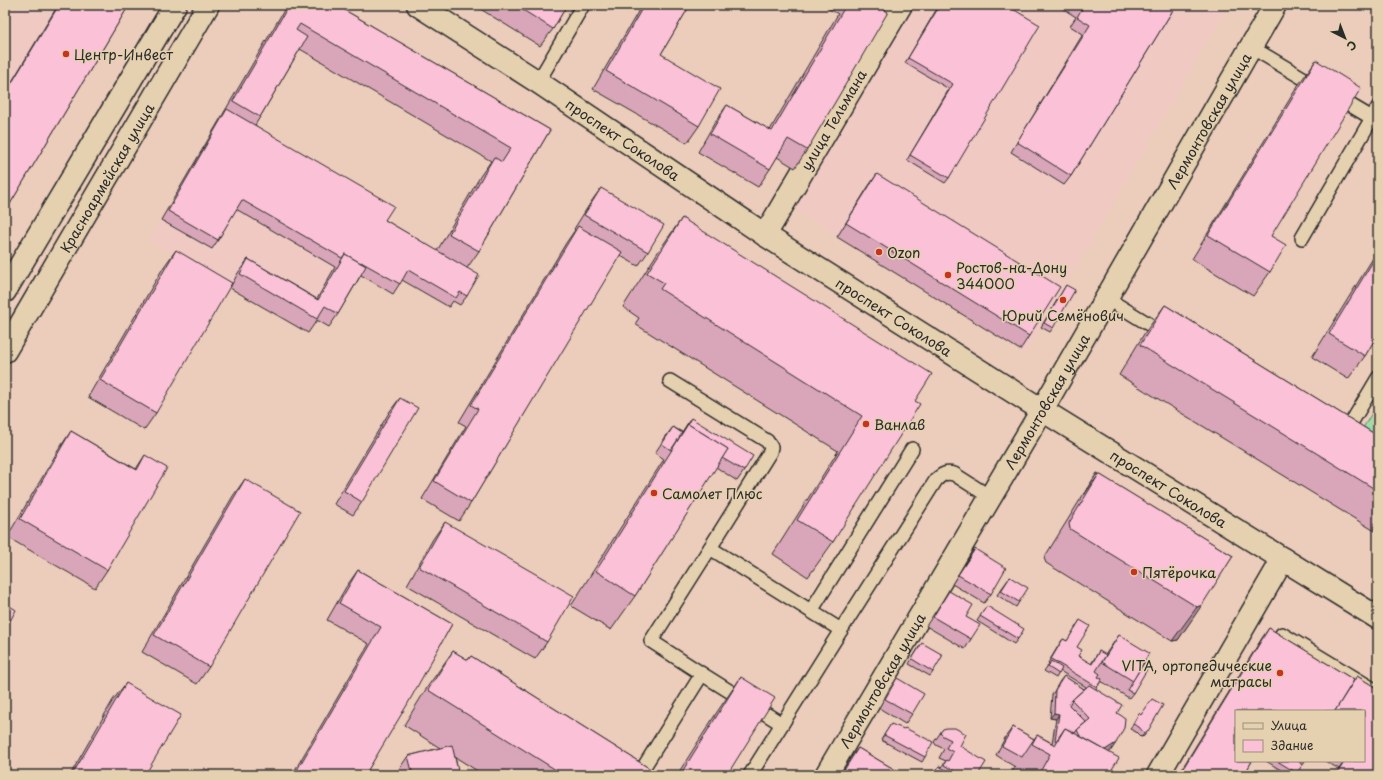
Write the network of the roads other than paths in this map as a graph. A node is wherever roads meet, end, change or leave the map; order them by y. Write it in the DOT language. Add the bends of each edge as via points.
graph roads {
  1 [pos="175,5"];
  2 [pos="208,5"];
  3 [pos="418,5"];
  4 [pos="583,5"];
  5 [pos="902,5"];
  6 [pos="1274,5"];
  7 [pos="1251,47"];
  8 [pos="538,82"];
  9 [pos="1375,113"];
  10 [pos="765,235"];
  11 [pos="1302,238"];
  12 [pos="5,291"];
  13 [pos="1106,298"];
  14 [pos="1173,339"];
  15 [pos="5,351"];
  16 [pos="1378,378"];
  17 [pos="670,381"];
  18 [pos="1042,410"];
  19 [pos="1354,446"];
  20 [pos="912,449"];
  21 [pos="990,497"];
  22 [pos="710,548"];
  23 [pos="1283,559"];
  24 [pos="810,611"];
  25 [pos="1378,618"];
  26 [pos="841,630"];
  27 [pos="1282,634"];
  28 [pos="702,674"];
  29 [pos="1378,692"];
  30 [pos="782,724"];
  31 [pos="617,761"];
  32 [pos="750,775"];
  33 [pos="826,775"];
  34 [pos="1158,775"];
  1 -- 12 [label="main road, Красноармейская улица"];
  2 -- 15 [label="main road, Красноармейская улица"];
  3 -- 8 [label="main road, проспект Соколова"];
  4 -- 8 [label="lane"];
  5 -- 10 [label="main road, улица Тельмана"];
  6 -- 7 [label="main road, Лермонтовская улица"];
  7 -- 9 [label="lane"];
  7 -- 13 [label="main road, Лермонтовская улица"];
  8 -- 10 [label="main road, проспект Соколова"];
  9 -- 11 [label="lane"];
  10 -- 18 [label="main road, проспект Соколова"];
  13 -- 14 [label="lane"];
  13 -- 18 [label="main road, Лермонтовская улица"];
  16 -- 19 [label="lane" via="1338,437"];
  17 -- 22 [label="lane" via="767,441 772,447"];
  18 -- 21 [label="main road, Лермонтовская улица"];
  18 -- 23 [label="main road, проспект Соколова"];
  20 -- 24 [label="lane"];
  21 -- 26 [label="lane" via="954,474 942,474"];
  21 -- 33 [label="main road, Лермонтовская улица"];
  22 -- 24 [label="lane"];
  22 -- 28 [label="lane" via="651,641"];
  23 -- 25 [label="main road, проспект Соколова"];
  23 -- 34 [label="main road"];
  24 -- 26 [label="lane"];
  26 -- 30 [label="lane"];
  27 -- 29 [label="lane"];
  28 -- 30 [label="lane"];
  28 -- 31 [label="lane" via="645,765 638,771 630,770"];
  30 -- 32 [label="lane"];
}
